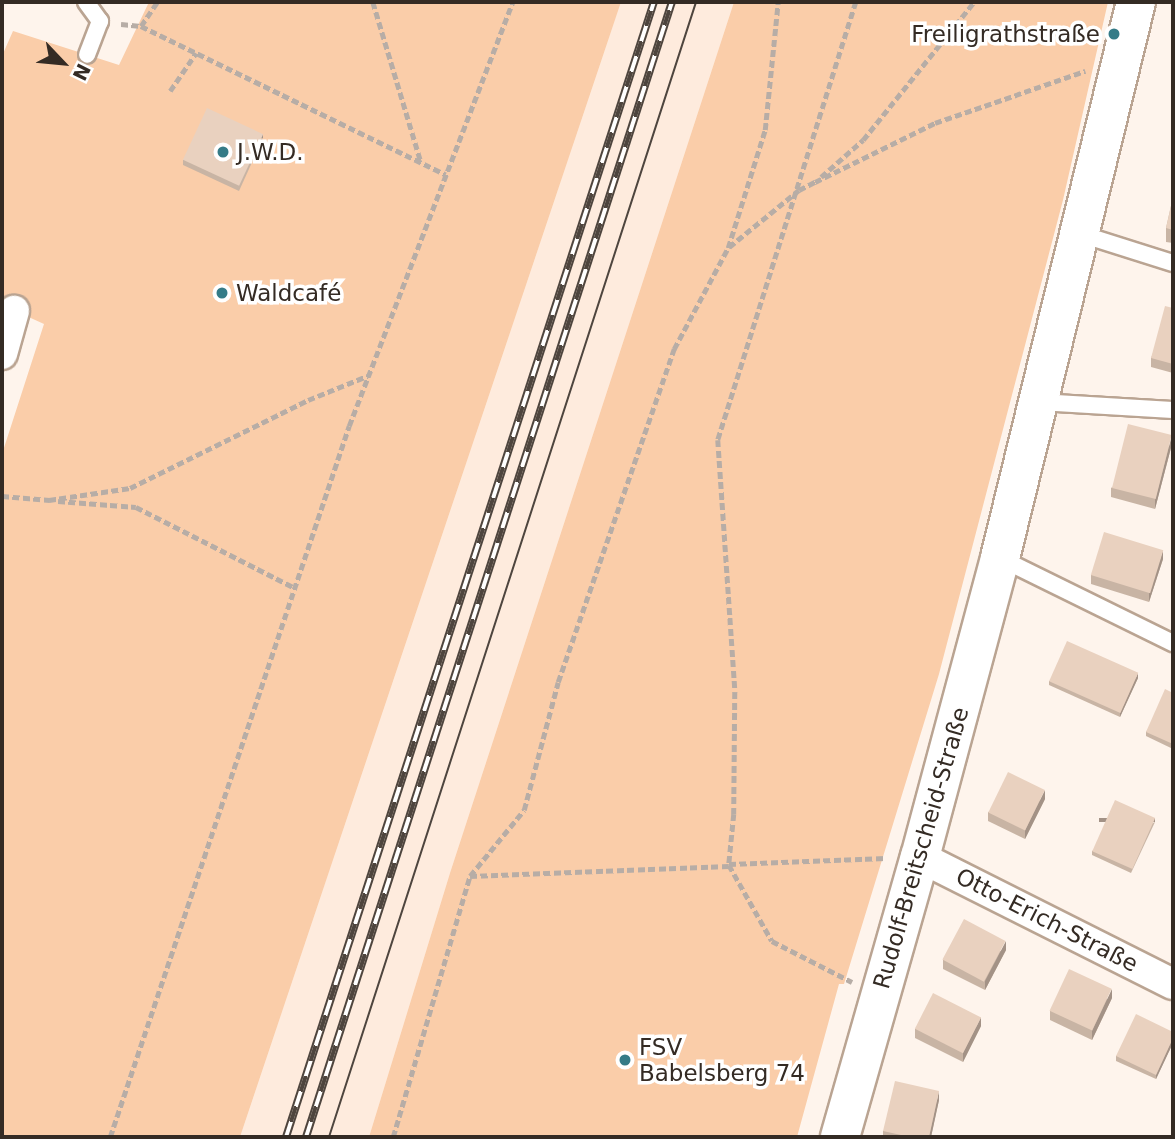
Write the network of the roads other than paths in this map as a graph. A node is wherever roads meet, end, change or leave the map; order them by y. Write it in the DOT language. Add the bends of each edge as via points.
graph roads {
  1 [pos="86,2"];
  2 [pos="1136,2"];
  3 [pos="87,55"];
  4 [pos="1081,234"];
  5 [pos="1173,263"];
  6 [pos="14,311"];
  7 [pos="2,354"];
  8 [pos="1039,402"];
  9 [pos="1173,410"];
  10 [pos="1000,558"];
  11 [pos="1173,643"];
  12 [pos="920,857"];
  13 [pos="1173,984"];
  14 [pos="840,1137"];
  1 -- 3 [label="lane" via="100,21"];
  2 -- 4 [label="street, Rudolf-Breitscheid-Straße"];
  4 -- 5 [label="lane"];
  4 -- 8 [label="street, Rudolf-Breitscheid-Straße"];
  6 -- 7 [label="street"];
  8 -- 9 [label="lane"];
  8 -- 10 [label="street, Rudolf-Breitscheid-Straße"];
  10 -- 11 [label="lane"];
  10 -- 12 [label="street, Rudolf-Breitscheid-Straße"];
  12 -- 13 [label="street, Otto-Erich-Straße"];
  12 -- 14 [label="street, Rudolf-Breitscheid-Straße"];
}
